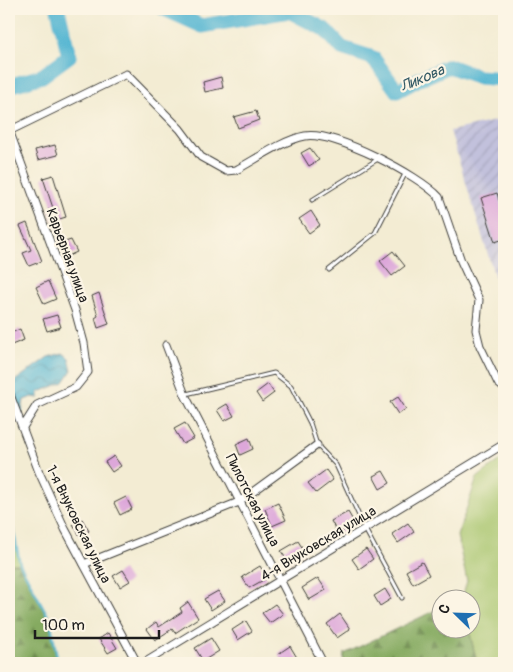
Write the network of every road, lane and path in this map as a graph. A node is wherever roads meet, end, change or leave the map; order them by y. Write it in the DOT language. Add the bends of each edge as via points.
graph roads {
  1 [pos="9,130"];
  2 [pos="378,159"];
  3 [pos="405,174"];
  4 [pos="312,200"];
  5 [pos="329,270"];
  6 [pos="166,345"];
  7 [pos="504,388"];
  8 [pos="9,392"];
  9 [pos="185,395"];
  10 [pos="23,427"];
  11 [pos="504,444"];
  12 [pos="317,445"];
  13 [pos="239,502"];
  14 [pos="366,529"];
  15 [pos="84,564"];
  16 [pos="280,580"];
  17 [pos="402,598"];
  18 [pos="136,663"];
  19 [pos="144,663"];
  20 [pos="323,663"];
  1 -- 2 [label="street" via="126,74 180,129 200,157 226,171 236,170 305,136 341,142"];
  1 -- 10 [label="street, Карьерная улица" via="75,310 88,372 76,386 38,405"];
  2 -- 3 [label="street"];
  2 -- 4 [label="lane"];
  3 -- 5 [label="lane" via="375,233"];
  3 -- 7 [label="street" via="439,197 479,300 476,330 480,346 498,383"];
  6 -- 9 [label="street, Пилотская улица"];
  8 -- 10 [label="street, 1-я Внуковская улица"];
  9 -- 12 [label="lane" via="274,373 291,386"];
  9 -- 13 [label="street, Пилотская улица"];
  10 -- 15 [label="street, 1-я Внуковская улица" via="39,472"];
  11 -- 14 [label="street, 4-я Внуковская улица"];
  12 -- 13 [label="street"];
  12 -- 14 [label="lane" via="336,465"];
  13 -- 15 [label="street"];
  13 -- 16 [label="street, Пилотская улица"];
  14 -- 16 [label="street, 4-я Внуковская улица"];
  14 -- 17 [label="lane"];
  15 -- 18 [label="street, 1-я Внуковская улица"];
  16 -- 19 [label="street, 4-я Внуковская улица"];
  16 -- 20 [label="street, Пилотская улица"];
}
